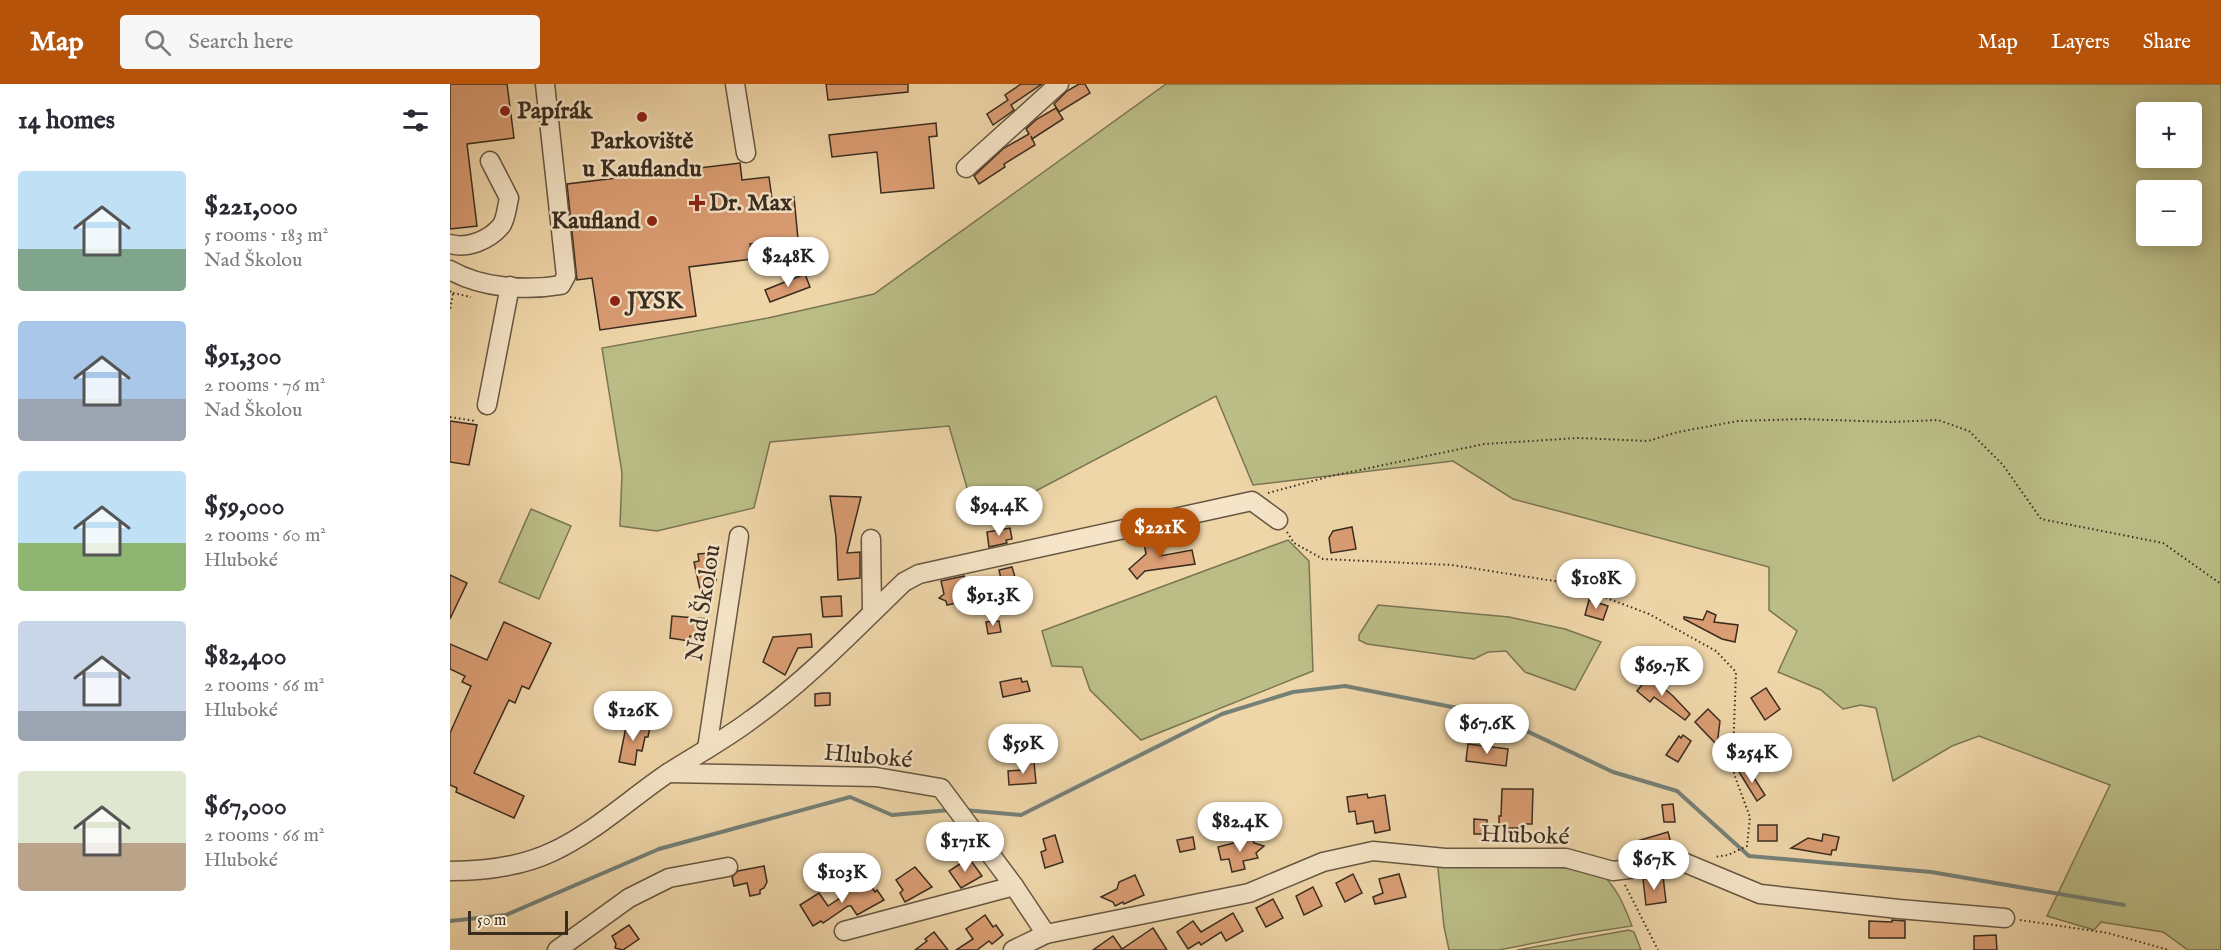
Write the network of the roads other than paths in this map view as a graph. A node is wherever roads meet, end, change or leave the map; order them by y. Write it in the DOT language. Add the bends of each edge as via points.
graph roads {
  1 [pos="545,84"];
  2 [pos="735,84"];
  3 [pos="1059,84"];
  4 [pos="746,153"];
  5 [pos="490,161"];
  6 [pos="966,168"];
  7 [pos="450,244"];
  8 [pos="450,270"];
  9 [pos="510,286"];
  10 [pos="487,405"];
  11 [pos="1278,520"];
  12 [pos="739,536"];
  13 [pos="871,539"];
  14 [pos="872,612"];
  15 [pos="706,749"];
  16 [pos="668,773"];
  17 [pos="728,867"];
  18 [pos="450,871"];
  19 [pos="1014,886"];
  20 [pos="2005,918"];
  21 [pos="844,931"];
  22 [pos="1046,934"];
  23 [pos="557,950"];
  24 [pos="1013,950"];
  1 -- 9 [label="street" via="566,276 561,285"];
  2 -- 4 [label="street"];
  3 -- 6 [label="street"];
  5 -- 7 [label="street" via="509,198 502,225 481,242"];
  8 -- 9 [label="street"];
  9 -- 10 [label="street"];
  11 -- 14 [label="street" via="1252,501 919,574 904,582"];
  12 -- 15 [label="street, Nad Školou"];
  13 -- 14 [label="street"];
  14 -- 15 [label="street" via="761,712"];
  15 -- 16 [label="street"];
  16 -- 18 [label="street" via="554,852 504,868"];
  16 -- 19 [label="street, Hluboké" via="876,777 941,788"];
  17 -- 23 [label="street" via="669,878 629,898"];
  19 -- 21 [label="street"];
  19 -- 22 [label="street, Hluboké"];
  20 -- 22 [label="street, Hluboké" via="1760,894 1683,862 1613,871 1566,858 1445,858 1373,851 1323,862 1249,893"];
  22 -- 24 [label="street, Hluboké"];
}
